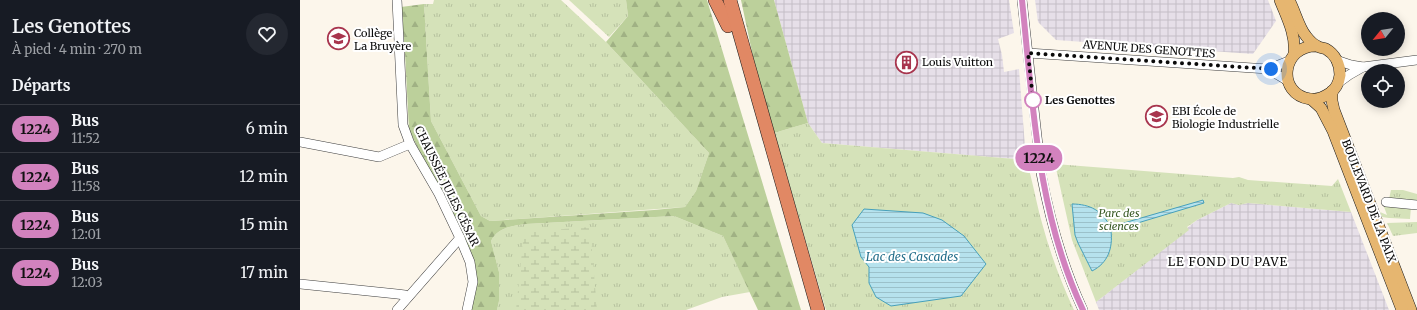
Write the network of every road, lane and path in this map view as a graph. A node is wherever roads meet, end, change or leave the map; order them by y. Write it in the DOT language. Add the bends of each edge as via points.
graph roads {
  1 [pos="397,0"];
  2 [pos="715,0"];
  3 [pos="720,0"];
  4 [pos="730,0"];
  5 [pos="734,0"];
  6 [pos="1022,0"];
  7 [pos="1280,0"];
  8 [pos="1289,0"];
  9 [pos="733,28"];
  10 [pos="1317,46"];
  11 [pos="1028,53"];
  12 [pos="1292,58"];
  13 [pos="1336,60"];
  14 [pos="1417,60"];
  15 [pos="1386,64"];
  16 [pos="1361,67"];
  17 [pos="1361,68"];
  18 [pos="1268,69"];
  19 [pos="1288,81"];
  20 [pos="1335,87"];
  21 [pos="1311,99"];
  22 [pos="300,142"];
  23 [pos="410,144"];
  24 [pos="1386,202"];
  25 [pos="1417,205"];
  26 [pos="460,238"];
  27 [pos="300,284"];
  28 [pos="408,297"];
  29 [pos="396,310"];
  30 [pos="467,310"];
  31 [pos="809,310"];
  32 [pos="818,310"];
  33 [pos="1083,310"];
  34 [pos="1402,310"];
  35 [pos="1411,310"];
  1 -- 23 [label="street, CHAUSSÉE JULES CÉSAR" via="403,125"];
  2 -- 9 [label="highway"];
  3 -- 9 [label="highway"];
  4 -- 9 [label="highway"];
  5 -- 9 [label="highway"];
  6 -- 11 [label="street"];
  7 -- 12 [label="main road" via="1294,36"];
  8 -- 10 [label="main road" via="1304,34"];
  9 -- 31 [label="highway"];
  9 -- 32 [label="highway"];
  10 -- 12 [label="main road" via="1305,48"];
  10 -- 13 [label="main road" via="1328,51"];
  11 -- 18 [label="street, AVENUE DES GENOTTES"];
  11 -- 33 [label="street" via="1045,192 1058,245"];
  12 -- 18 [label="street, AVENUE DES GENOTTES"];
  12 -- 19 [label="main road" via="1287,73"];
  13 -- 16 [label="street"];
  13 -- 20 [label="main road" via="1340,69"];
  14 -- 15 [label="street"];
  17 -- 20 [label="street"];
  18 -- 19 [label="street, AVENUE DES GENOTTES"];
  19 -- 21 [label="main road" via="1297,93"];
  20 -- 21 [label="main road" via="1324,97"];
  20 -- 35 [label="main road, BOULEVARD DE LA PAIX" via="1333,108"];
  21 -- 34 [label="main road, BOULEVARD DE LA PAIX" via="1321,108 1333,131"];
  22 -- 23 [label="street" via="379,157"];
  23 -- 26 [label="street, CHAUSSÉE JULES CÉSAR" via="439,194"];
  24 -- 25 [label="street"];
  26 -- 28 [label="street"];
  26 -- 30 [label="street, CHAUSSÉE JULES CÉSAR" via="470,262 473,282"];
  27 -- 28 [label="street"];
  28 -- 29 [label="street"];
}
